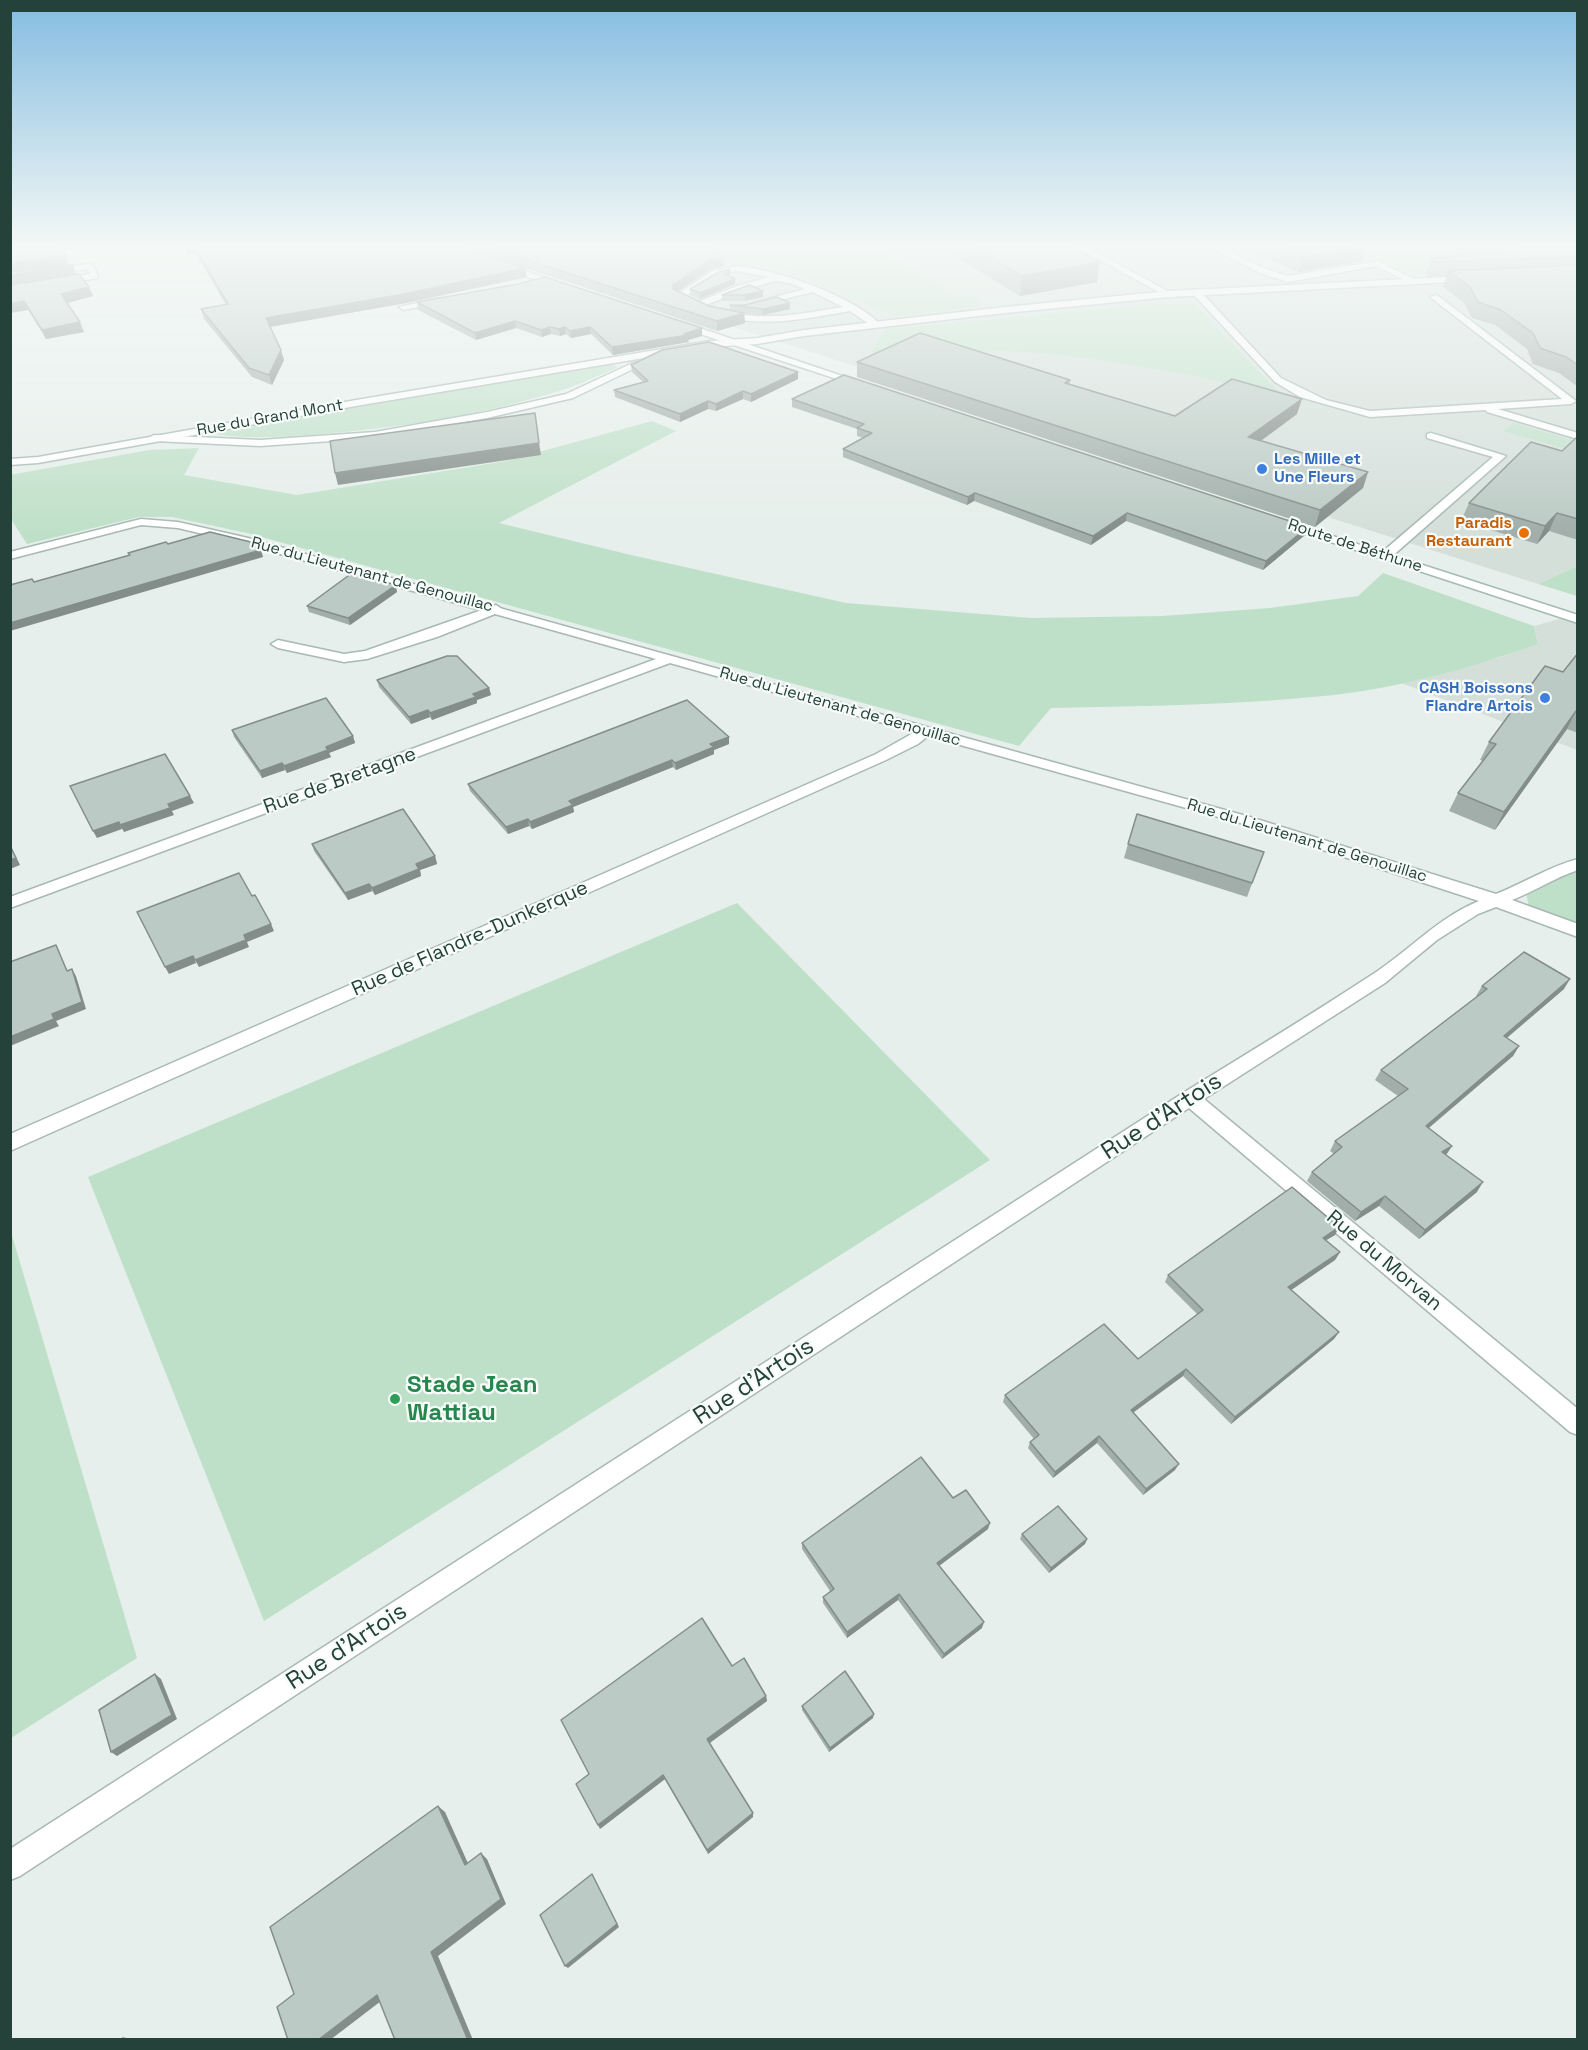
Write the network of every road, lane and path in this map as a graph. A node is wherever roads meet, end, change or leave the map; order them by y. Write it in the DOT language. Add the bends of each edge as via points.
graph roads {
  1 [pos="718,344"];
  2 [pos="737,344"];
  3 [pos="1244,344"];
  4 [pos="1495,344"];
  5 [pos="657,355"];
  6 [pos="872,387"];
  7 [pos="1574,404"];
  8 [pos="1477,406"];
  9 [pos="1431,436"];
  10 [pos="1578,436"];
  11 [pos="154,438"];
  12 [pos="10,462"];
  13 [pos="1272,519"];
  14 [pos="10,556"];
  15 [pos="1385,556"];
  16 [pos="496,609"];
  17 [pos="1578,619"];
  18 [pos="278,644"];
  19 [pos="669,659"];
  20 [pos="927,730"];
  21 [pos="1578,864"];
  22 [pos="1498,901"];
  23 [pos="10,903"];
  24 [pos="1578,931"];
  25 [pos="1190,1098"];
  26 [pos="10,1143"];
  27 [pos="1578,1424"];
  28 [pos="10,1866"];
  1 -- 5 [label="street, Rue du Grand Mont"];
  2 -- 6 [label="street"];
  3 -- 8 [label="street" via="1278,380 1322,402 1370,414"];
  4 -- 7 [label="street"];
  5 -- 11 [label="street, Rue du Grand Mont"];
  5 -- 11 [label="street" via="569,396 375,435 260,444"];
  7 -- 8 [label="street"];
  8 -- 10 [label="street"];
  9 -- 15 [label="street" via="1501,456"];
  11 -- 12 [label="street, Rue du Grand Mont"];
  13 -- 15 [label="street, Route de Béthune"];
  14 -- 16 [label="street, Rue du Lieutenant de Genouillac" via="125,525 159,522 244,540"];
  15 -- 17 [label="street, Route de Béthune"];
  16 -- 18 [label="street" via="367,655 344,658"];
  16 -- 19 [label="street, Rue du Lieutenant de Genouillac"];
  19 -- 20 [label="street, Rue du Lieutenant de Genouillac"];
  19 -- 23 [label="street, Rue de Bretagne"];
  20 -- 22 [label="street, Rue du Lieutenant de Genouillac" via="1245,820"];
  20 -- 26 [label="street, Rue de Flandre-Dunkerque" via="870,762"];
  21 -- 22 [label="street" via="1551,873"];
  22 -- 24 [label="street, Rue du Lieutenant de Genouillac"];
  22 -- 25 [label="street, Rue d'Artois" via="1472,910 1431,936 1378,979"];
  25 -- 27 [label="street, Rue du Morvan"];
  25 -- 28 [label="street, Rue d'Artois"];
}
